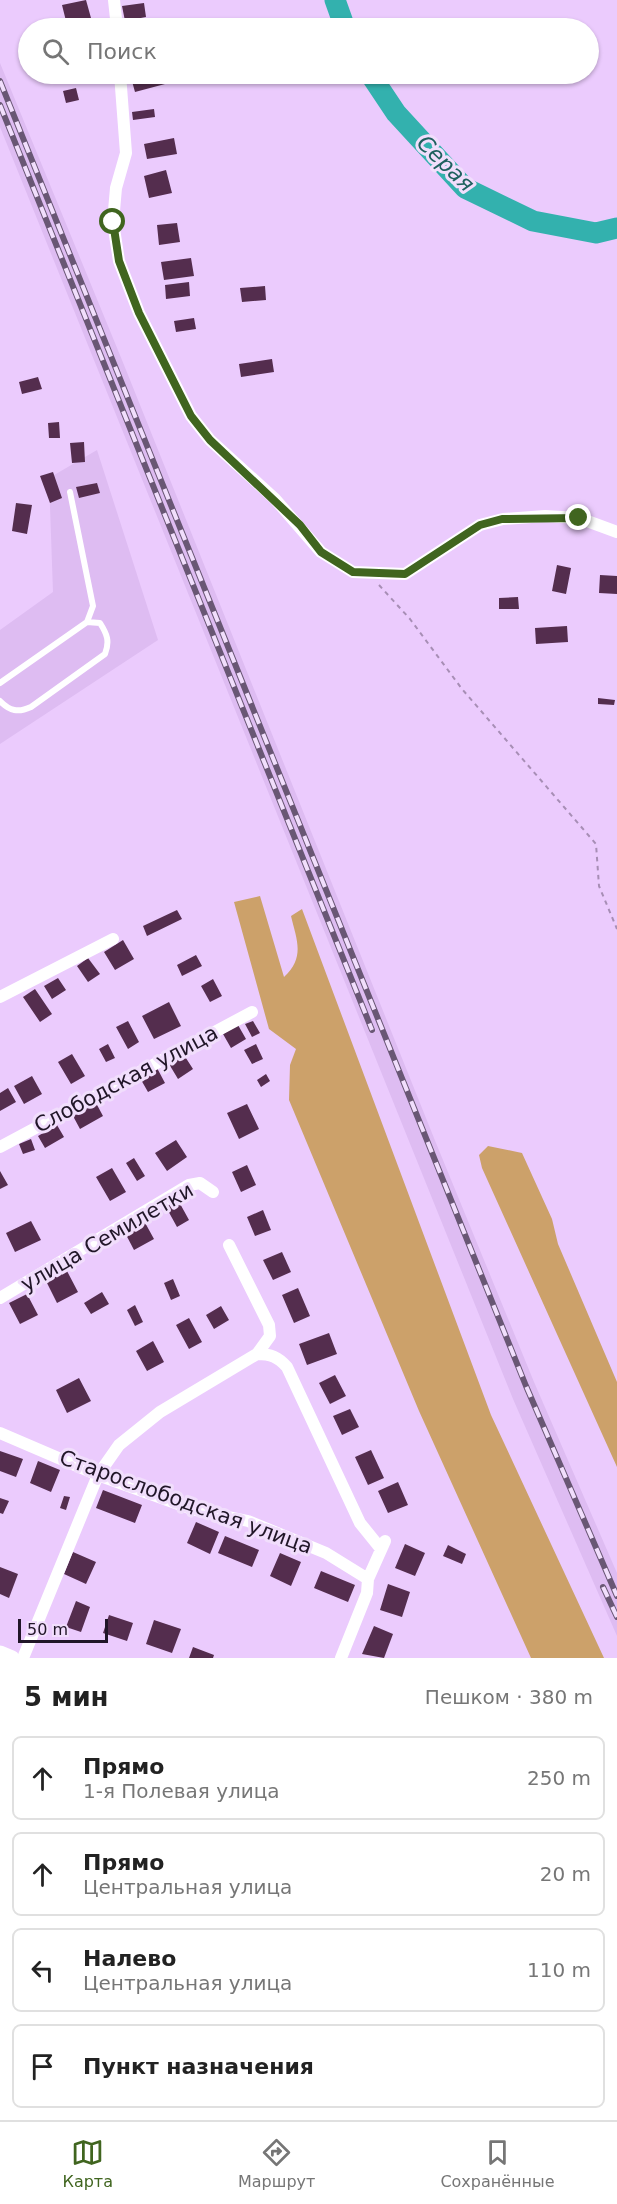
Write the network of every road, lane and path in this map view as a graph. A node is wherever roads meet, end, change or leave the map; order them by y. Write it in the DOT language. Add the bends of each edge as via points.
graph roads {
  1 [pos="114,0"];
  2 [pos="116,18"];
  3 [pos="121,84"];
  4 [pos="70,492"];
  5 [pos="617,532"];
  6 [pos="367,572"];
  7 [pos="87,622"];
  8 [pos="0,682"];
  9 [pos="0,701"];
  10 [pos="617,929"];
  11 [pos="113,939"];
  12 [pos="0,997"];
  13 [pos="252,1012"];
  14 [pos="0,1147"];
  15 [pos="213,1192"];
  16 [pos="229,1245"];
  17 [pos="0,1298"];
  18 [pos="257,1354"];
  19 [pos="0,1433"];
  20 [pos="98,1475"];
  21 [pos="368,1579"];
  22 [pos="0,1653"];
  23 [pos="12,1658"];
  24 [pos="23,1658"];
  25 [pos="341,1658"];
  1 -- 2 [label="street"];
  3 -- 6 [label="street" via="126,153 116,188 113,222 119,261 139,313 191,416 210,440 275,499 321,552 353,572"];
  4 -- 7 [label="lane" via="93,606"];
  5 -- 6 [label="street" via="579,518 502,519 480,525 405,574"];
  6 -- 10 [label="path" via="596,844 599,886"];
  7 -- 8 [label="lane"];
  7 -- 9 [label="lane" via="100,623 106,633 109,645 105,654 31,707 21,711 8,709"];
  11 -- 12 [label="street"];
  13 -- 14 [label="street, Слободская улица"];
  15 -- 17 [label="street, улица Семилетки" via="200,1183 189,1185"];
  16 -- 18 [label="street" via="269,1325 270,1336"];
  18 -- 20 [label="street" via="160,1412 119,1445"];
  18 -- 21 [label="street" via="279,1358 287,1367 360,1523 383,1545"];
  19 -- 20 [label="street, Старослободская улица"];
  20 -- 21 [label="street, Старослободская улица" via="195,1510 248,1521 326,1553"];
  20 -- 24 [label="street"];
  21 -- 25 [label="street" via="367,1593"];
  22 -- 23 [label="street"];
}
